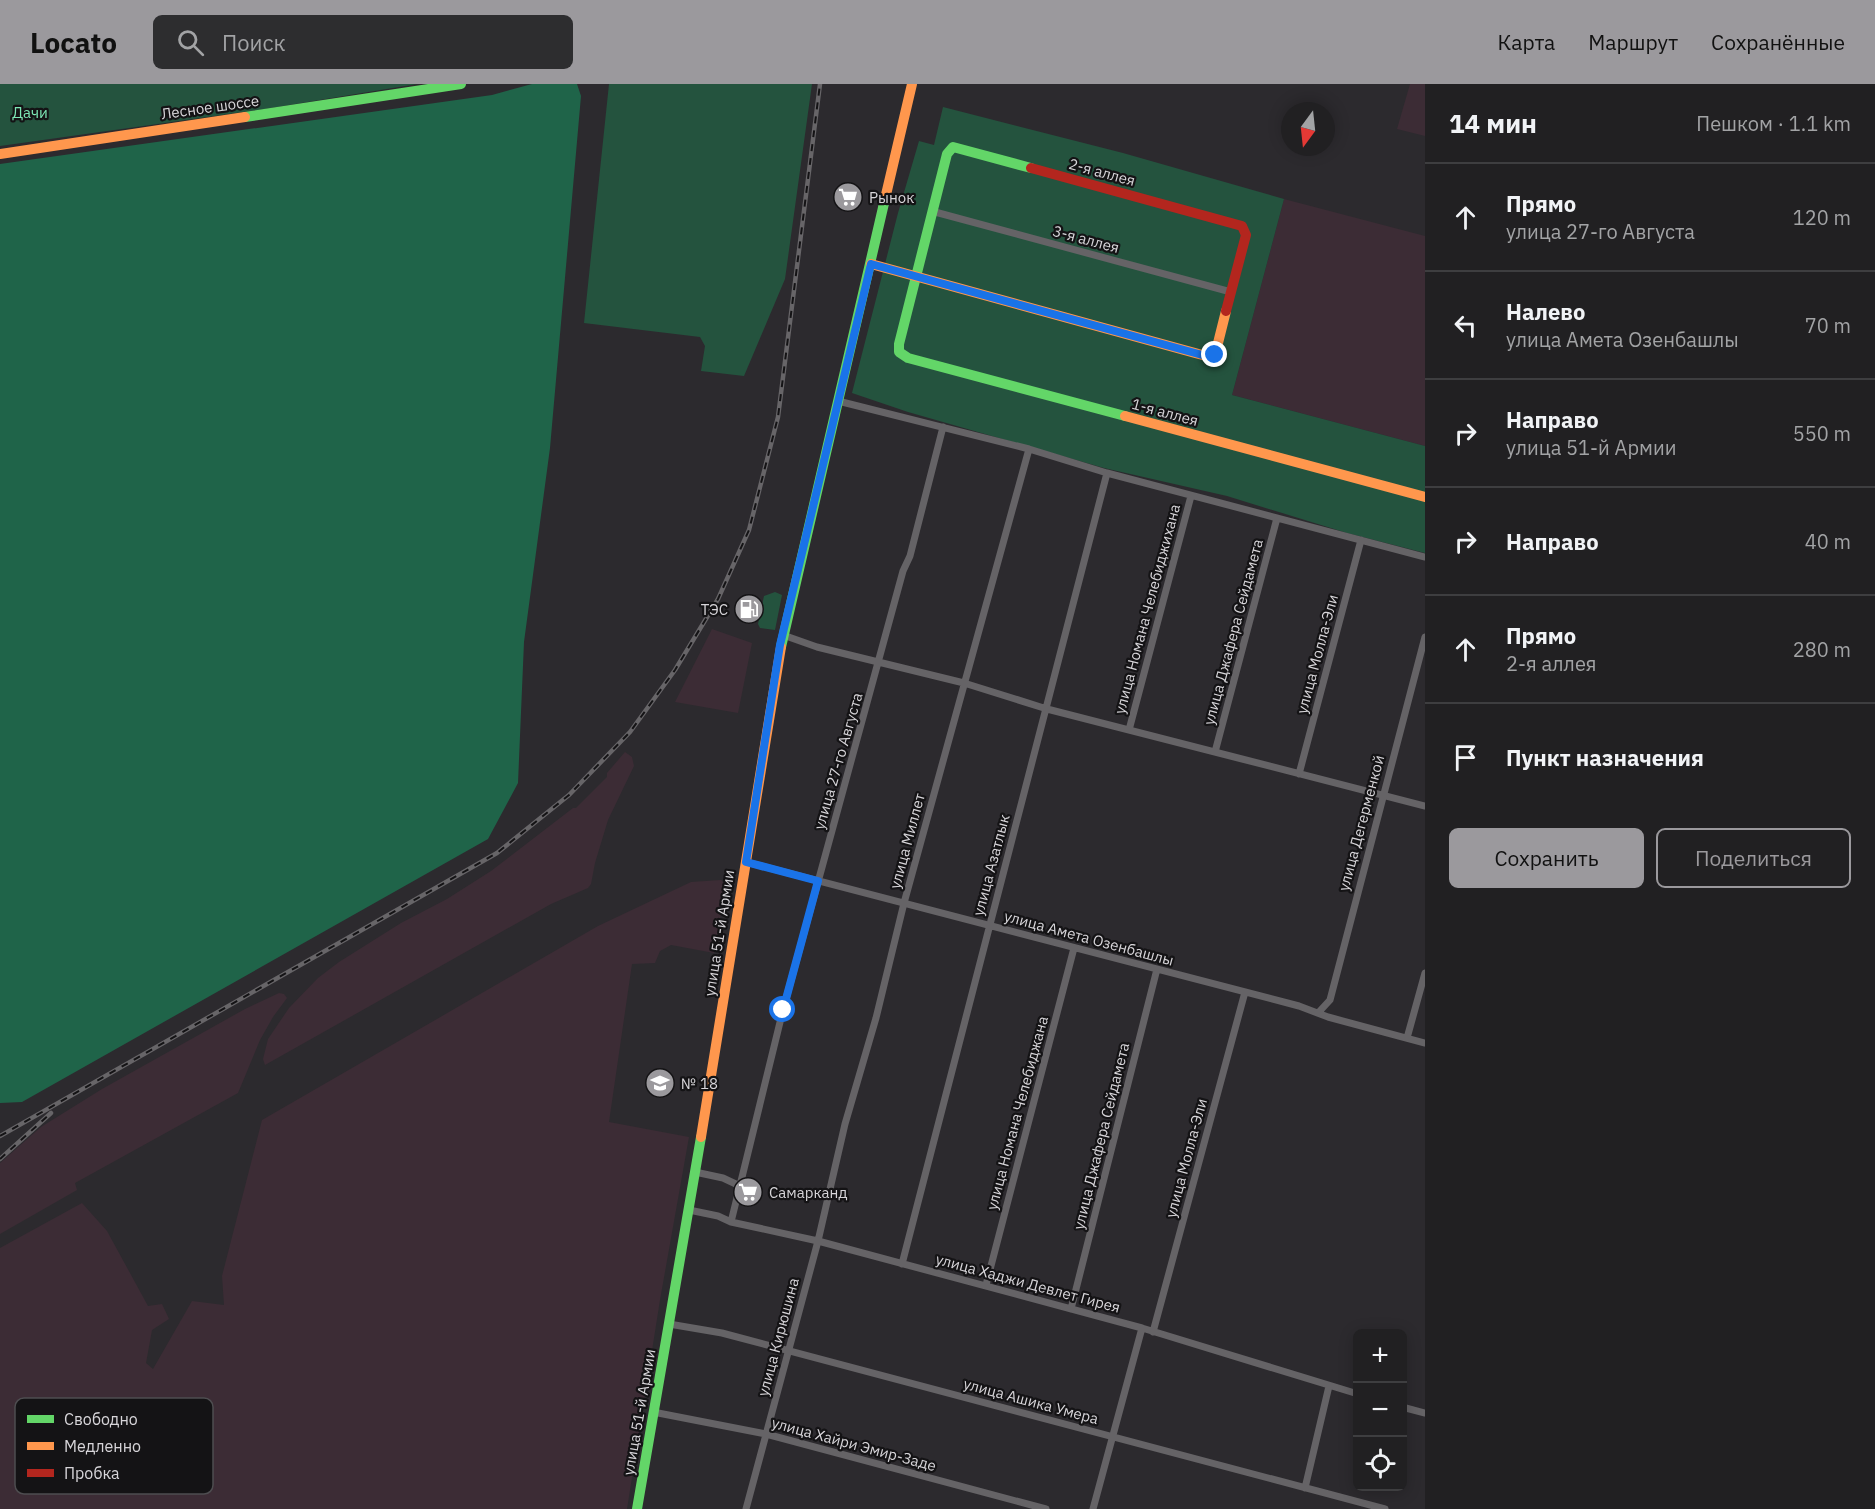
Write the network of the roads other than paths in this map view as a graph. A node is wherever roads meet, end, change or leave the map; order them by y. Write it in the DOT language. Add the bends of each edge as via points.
graph roads {
  1 [pos="461,84"];
  2 [pos="912,84"];
  3 [pos="0,154"];
  4 [pos="934,212"];
  5 [pos="871,264"];
  6 [pos="917,276"];
  7 [pos="1231,292"];
  8 [pos="837,401"];
  9 [pos="943,427"];
  10 [pos="1029,449"];
  11 [pos="1107,473"];
  12 [pos="1191,496"];
  13 [pos="1425,497"];
  14 [pos="1277,518"];
  15 [pos="1361,540"];
  16 [pos="1425,557"];
  17 [pos="783,635"];
  18 [pos="1425,637"];
  19 [pos="879,661"];
  20 [pos="964,683"];
  21 [pos="1047,709"];
  22 [pos="1129,730"];
  23 [pos="1215,752"];
  24 [pos="1299,774"];
  25 [pos="1382,795"];
  26 [pos="1425,806"];
  27 [pos="746,862"];
  28 [pos="818,881"];
  29 [pos="904,903"];
  30 [pos="988,926"];
  31 [pos="1074,948"];
  32 [pos="1157,969"];
  33 [pos="1425,973"];
  34 [pos="1245,992"];
  35 [pos="1318,1013"];
  36 [pos="1407,1038"];
  37 [pos="1425,1043"];
  38 [pos="695,1172"];
  39 [pos="740,1186"];
  40 [pos="689,1210"];
  41 [pos="731,1222"];
  42 [pos="818,1241"];
  43 [pos="902,1264"];
  44 [pos="986,1285"];
  45 [pos="1071,1309"];
  46 [pos="669,1324"];
  47 [pos="1142,1328"];
  48 [pos="1154,1332"];
  49 [pos="788,1351"];
  50 [pos="1329,1386"];
  51 [pos="1353,1393"];
  52 [pos="1407,1408"];
  53 [pos="653,1412"];
  54 [pos="1425,1413"];
  55 [pos="766,1434"];
  56 [pos="1112,1437"];
  57 [pos="1305,1488"];
  58 [pos="637,1509"];
  59 [pos="747,1509"];
  60 [pos="1046,1509"];
  61 [pos="1093,1509"];
  62 [pos="1385,1509"];
  1 -- 3 [label="main road, Лесное шоссе"];
  2 -- 5 [label="main road, улица 51-й Армии"];
  4 -- 6 [label="main road"];
  4 -- 7 [label="street, 3-я аллея"];
  4 -- 7 [label="main road, 2-я аллея" via="947,154 953,147 962,149 1242,226 1246,235"];
  5 -- 6 [label="main road"];
  5 -- 8 [label="main road, улица 51-й Армии"];
  6 -- 7 [label="main road" via="1206,356 1215,355"];
  6 -- 13 [label="main road, 1-я аллея" via="899,344 900,352 908,357"];
  8 -- 9 [label="street"];
  8 -- 17 [label="main road, улица 51-й Армии"];
  9 -- 10 [label="street"];
  9 -- 19 [label="street, улица 27-го Августа"];
  10 -- 11 [label="street"];
  10 -- 20 [label="street, улица Миллет"];
  11 -- 12 [label="street"];
  11 -- 21 [label="street, улица Азатлык"];
  12 -- 14 [label="street"];
  12 -- 22 [label="street, улица Номана Челебиджихана"];
  14 -- 15 [label="street"];
  14 -- 23 [label="street, улица Джафера Сейдамета"];
  15 -- 16 [label="street"];
  15 -- 24 [label="street, улица Молла-Эли"];
  17 -- 19 [label="street"];
  17 -- 27 [label="main road, улица 51-й Армии"];
  18 -- 25 [label="street, улица Дегерменкой"];
  19 -- 20 [label="street"];
  19 -- 28 [label="street, улица 27-го Августа"];
  20 -- 21 [label="street"];
  20 -- 29 [label="street, улица Миллет"];
  21 -- 22 [label="street"];
  21 -- 30 [label="street, улица Азатлык"];
  22 -- 23 [label="street"];
  23 -- 24 [label="street"];
  24 -- 25 [label="street"];
  25 -- 26 [label="street"];
  25 -- 35 [label="street, улица Дегерменкой" via="1330,1000"];
  27 -- 28 [label="street, улица Амета Озенбашлы"];
  27 -- 38 [label="main road, улица 51-й Армии"];
  28 -- 29 [label="street, улица Амета Озенбашлы"];
  28 -- 39 [label="street, улица 27-го Августа"];
  29 -- 30 [label="street, улица Амета Озенбашлы"];
  29 -- 42 [label="street, улица Миллет"];
  30 -- 31 [label="street, улица Амета Озенбашлы"];
  30 -- 43 [label="street, улица Азатлык"];
  31 -- 32 [label="street, улица Амета Озенбашлы"];
  31 -- 44 [label="street, улица Номана Челебиджана"];
  32 -- 34 [label="street, улица Амета Озенбашлы"];
  32 -- 45 [label="street, улица Джафера Сейдамета"];
  33 -- 36 [label="street"];
  34 -- 35 [label="street, улица Амета Озенбашлы"];
  34 -- 48 [label="street, улица Молла-Эли"];
  35 -- 36 [label="street, улица Амета Озенбашлы"];
  36 -- 37 [label="street, улица Амета Озенбашлы"];
  38 -- 39 [label="street"];
  38 -- 40 [label="main road, улица 51-й Армии"];
  39 -- 41 [label="street, улица 27-го Августа"];
  40 -- 41 [label="street, улица Хаджи Девлет Гирея"];
  40 -- 46 [label="main road, улица 51-й Армии"];
  41 -- 42 [label="street, улица Хаджи Девлет Гирея"];
  42 -- 43 [label="street, улица Хаджи Девлет Гирея"];
  42 -- 49 [label="street, улица Кирюшина"];
  43 -- 44 [label="street, улица Хаджи Девлет Гирея"];
  44 -- 45 [label="street, улица Хаджи Девлет Гирея"];
  45 -- 47 [label="street, улица Хаджи Девлет Гирея"];
  46 -- 49 [label="street, улица Ашика Умера"];
  46 -- 53 [label="main road, улица 51-й Армии"];
  47 -- 48 [label="street, улица Хаджи Девлет Гирея"];
  47 -- 56 [label="street"];
  48 -- 50 [label="street, улица Хаджи Девлет Гирея"];
  49 -- 55 [label="street, улица Кирюшина"];
  49 -- 56 [label="street, улица Ашика Умера"];
  50 -- 51 [label="street, улица Хаджи Девлет Гирея"];
  50 -- 57 [label="street"];
  52 -- 54 [label="street"];
  53 -- 55 [label="street, улица Хайри Эмир-Заде"];
  53 -- 58 [label="main road, улица 51-й Армии"];
  55 -- 59 [label="street, улица Кирюшина"];
  55 -- 60 [label="street, улица Хайри Эмир-Заде"];
  56 -- 57 [label="street, улица Ашика Умера"];
  56 -- 61 [label="street"];
  57 -- 62 [label="street, улица Ашика Умера"];
}
